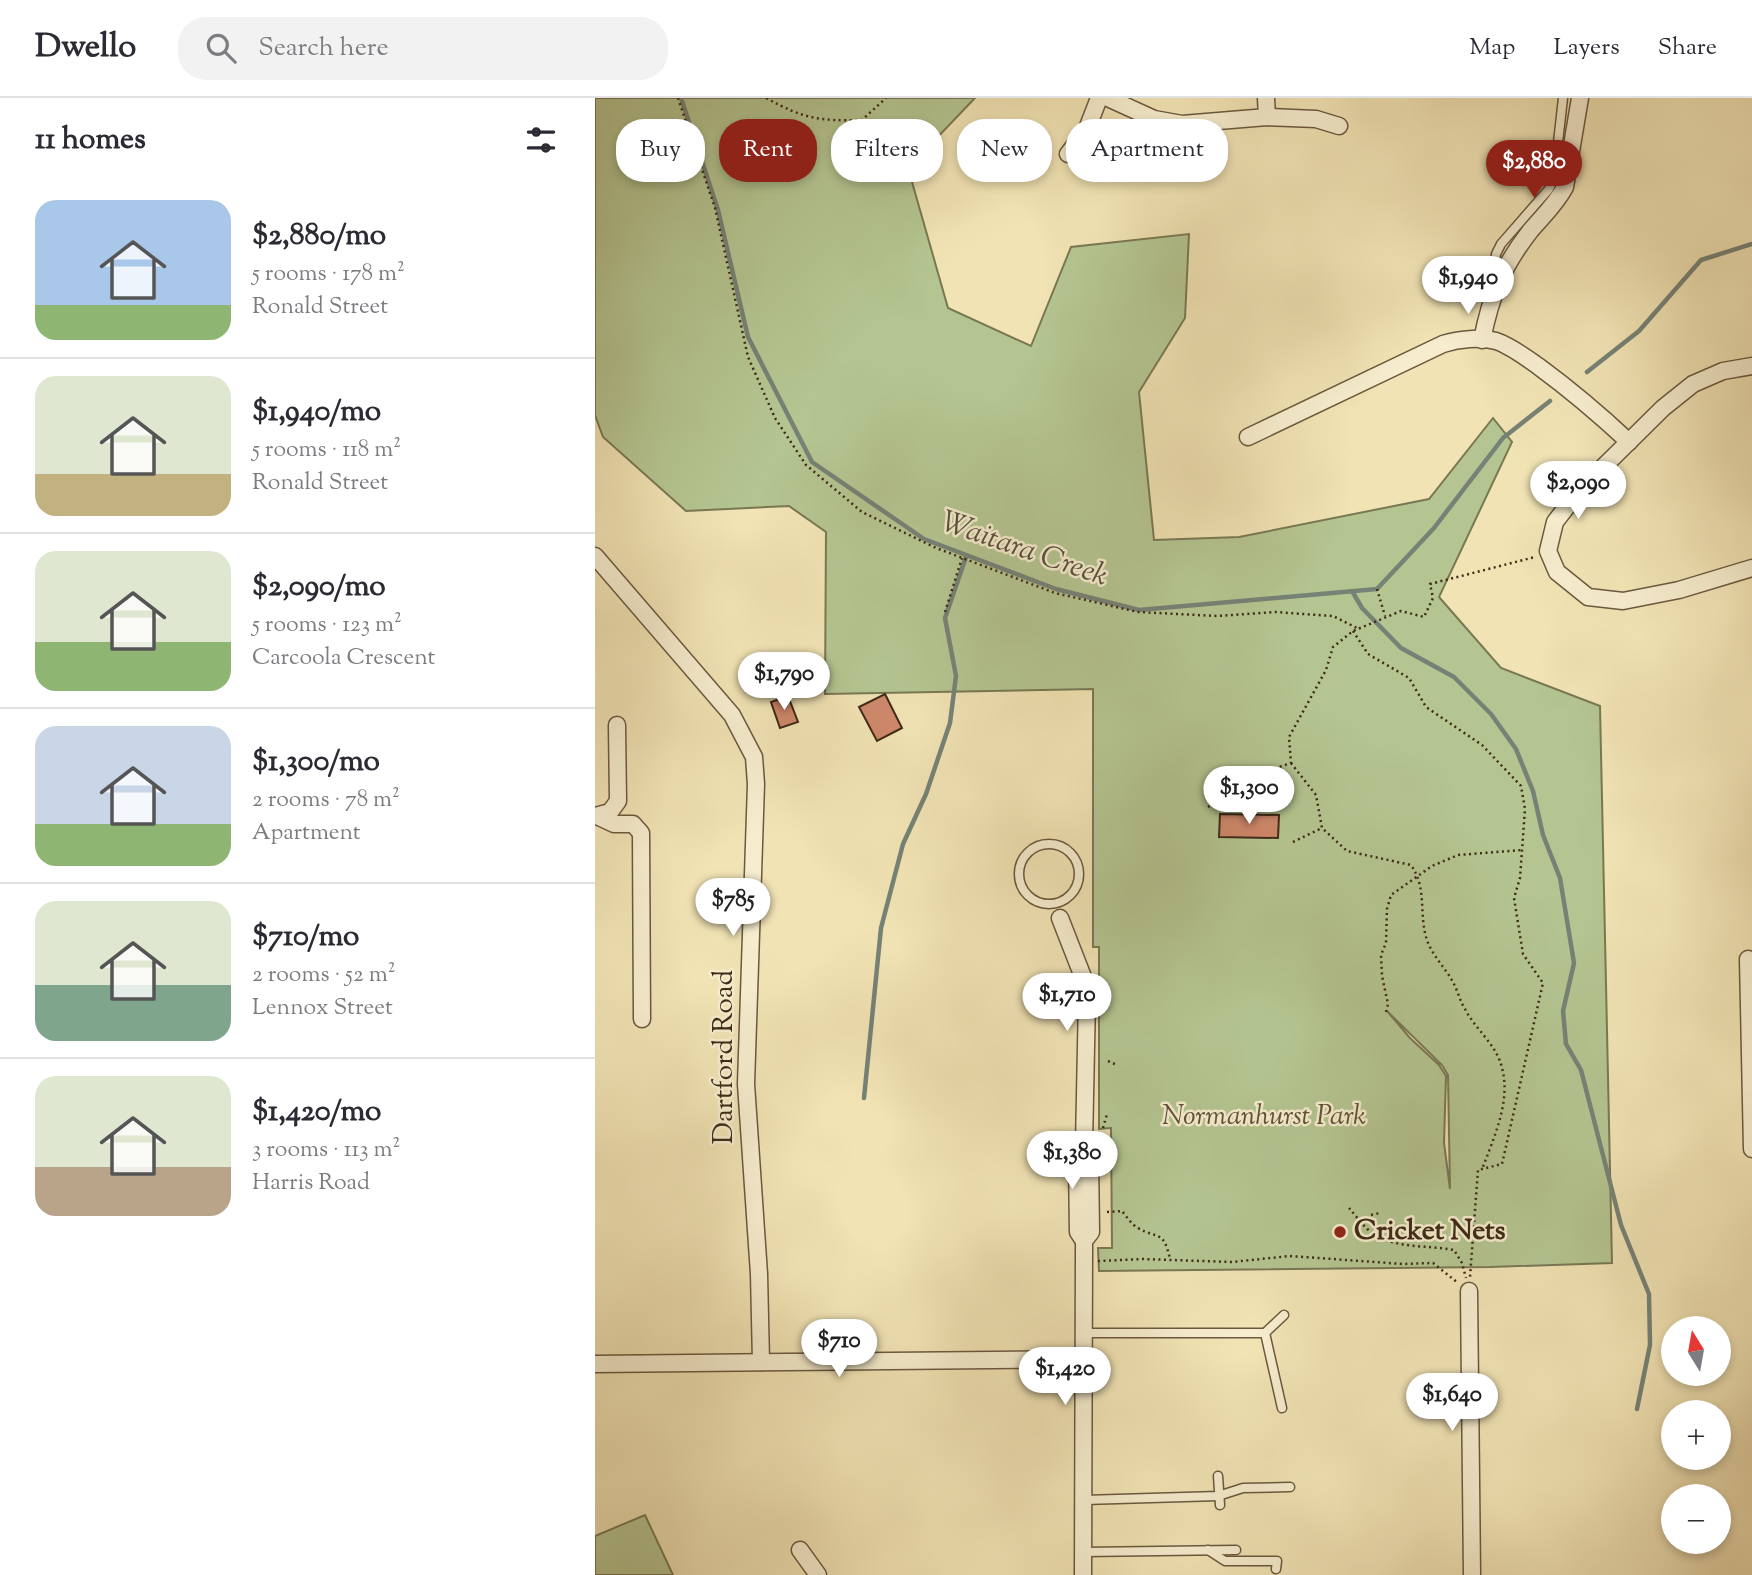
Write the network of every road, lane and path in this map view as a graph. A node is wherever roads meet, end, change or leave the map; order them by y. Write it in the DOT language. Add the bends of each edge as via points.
graph roads {
  1 [pos="678,98"];
  2 [pos="766,98"];
  3 [pos="886,98"];
  4 [pos="1099,98"];
  5 [pos="1108,98"];
  6 [pos="1266,98"];
  7 [pos="1563,98"];
  8 [pos="1580,98"];
  9 [pos="1267,117"];
  10 [pos="1091,119"];
  11 [pos="1339,127"];
  12 [pos="1490,299"];
  13 [pos="1482,340"];
  14 [pos="1752,366"];
  15 [pos="1248,436"];
  16 [pos="1629,442"];
  17 [pos="595,556"];
  18 [pos="1537,557"];
  19 [pos="962,558"];
  20 [pos="1752,569"];
  21 [pos="1377,589"];
  22 [pos="945,612"];
  23 [pos="1386,618"];
  24 [pos="1359,629"];
  25 [pos="1353,631"];
  26 [pos="617,725"];
  27 [pos="1291,763"];
  28 [pos="1208,807"];
  29 [pos="596,816"];
  30 [pos="1322,828"];
  31 [pos="1293,842"];
  32 [pos="1522,850"];
  33 [pos="1418,876"];
  34 [pos="1057,911"];
  35 [pos="1748,959"];
  36 [pos="1386,1012"];
  37 [pos="642,1019"];
  38 [pos="1108,1061"];
  39 [pos="1117,1065"];
  40 [pos="1107,1114"];
  41 [pos="1103,1128"];
  42 [pos="1084,1145"];
  43 [pos="1752,1149"];
  44 [pos="1482,1169"];
  45 [pos="1349,1208"];
  46 [pos="1380,1213"];
  47 [pos="1090,1215"];
  48 [pos="1371,1215"];
  49 [pos="1084,1241"];
  50 [pos="1170,1261"];
  51 [pos="1083,1262"];
  52 [pos="1469,1291"];
  53 [pos="1284,1315"];
  54 [pos="1084,1333"];
  55 [pos="1265,1333"];
  56 [pos="1083,1359"];
  57 [pos="761,1362"];
  58 [pos="595,1364"];
  59 [pos="1282,1408"];
  60 [pos="1218,1476"];
  61 [pos="1290,1487"];
  62 [pos="1084,1500"];
  63 [pos="1219,1501"];
  64 [pos="800,1550"];
  65 [pos="1208,1550"];
  66 [pos="1236,1550"];
  67 [pos="1083,1552"];
  68 [pos="1276,1569"];
  69 [pos="818,1575"];
  70 [pos="1083,1575"];
  71 [pos="1472,1575"];
  1 -- 19 [label="path" via="715,208 748,357 775,418 806,465 862,512"];
  2 -- 3 [label="path" via="795,114 829,121 862,120"];
  4 -- 10 [label="street"];
  5 -- 9 [label="street" via="1154,119 1182,124"];
  6 -- 9 [label="street"];
  7 -- 12 [label="lane" via="1554,178 1496,254"];
  8 -- 12 [label="street" via="1565,187 1511,257"];
  9 -- 11 [label="street" via="1316,119"];
  12 -- 13 [label="street"];
  13 -- 15 [label="street" via="1443,344"];
  13 -- 16 [label="street" via="1506,345 1534,364 1586,401"];
  14 -- 16 [label="street" via="1723,370 1693,384"];
  16 -- 20 [label="street" via="1555,522 1548,551 1557,572 1588,597 1623,601"];
  17 -- 57 [label="street, Dartford Road" via="732,715 754,757 746,1084"];
  18 -- 23 [label="path" via="1430,584 1433,598 1424,617 1401,611"];
  19 -- 22 [label="path"];
  19 -- 24 [label="path" via="1055,593 1138,612 1333,616"];
  21 -- 23 [label="path"];
  23 -- 24 [label="path"];
  24 -- 25 [label="path"];
  25 -- 27 [label="path" via="1333,648 1289,737"];
  25 -- 32 [label="path" via="1368,654 1409,678 1426,707 1482,745 1521,786 1525,809"];
  26 -- 29 [label="street" via="618,801 610,812"];
  27 -- 28 [label="path" via="1270,769"];
  27 -- 30 [label="path" via="1316,795"];
  29 -- 37 [label="street" via="614,824 633,824 641,832"];
  30 -- 31 [label="path"];
  30 -- 33 [label="path" via="1347,851 1411,864"];
  32 -- 33 [label="path" via="1458,855"];
  32 -- 44 [label="path" via="1514,898 1519,932 1523,954 1543,983 1502,1164"];
  33 -- 36 [label="path" via="1391,895 1387,909 1381,955"];
  33 -- 44 [label="path" via="1426,937 1502,1066 1502,1106"];
  34 -- 34 [label="lane" via="1032,898 1019,879 1024,856 1044,844 1066,849 1079,868 1074,891"];
  34 -- 42 [label="street" via="1087,998"];
  35 -- 43 [label="street"];
  38 -- 39 [label="path"];
  40 -- 41 [label="path"];
  42 -- 47 [label="street" via="1090,1158"];
  42 -- 49 [label="street" via="1077,1159 1078,1232"];
  44 -- 52 [label="path" via="1478,1170"];
  45 -- 52 [label="path" via="1372,1233 1397,1243 1454,1251"];
  46 -- 48 [label="path"];
  47 -- 49 [label="street" via="1091,1232"];
  47 -- 50 [label="path" via="1122,1211 1138,1228 1159,1235"];
  49 -- 51 [label="street"];
  50 -- 51 [label="path"];
  50 -- 52 [label="path" via="1232,1262 1290,1256 1433,1263"];
  51 -- 54 [label="street"];
  52 -- 71 [label="street"];
  53 -- 55 [label="lane"];
  54 -- 55 [label="lane"];
  54 -- 56 [label="street"];
  55 -- 59 [label="lane"];
  56 -- 57 [label="street"];
  56 -- 62 [label="street"];
  57 -- 58 [label="street"];
  60 -- 63 [label="lane"];
  61 -- 63 [label="lane" via="1243,1488"];
  62 -- 63 [label="lane"];
  62 -- 67 [label="street"];
  64 -- 69 [label="street"];
  65 -- 66 [label="lane"];
  65 -- 67 [label="lane"];
  65 -- 68 [label="lane" via="1225,1561 1277,1561"];
  67 -- 70 [label="street"];
}
